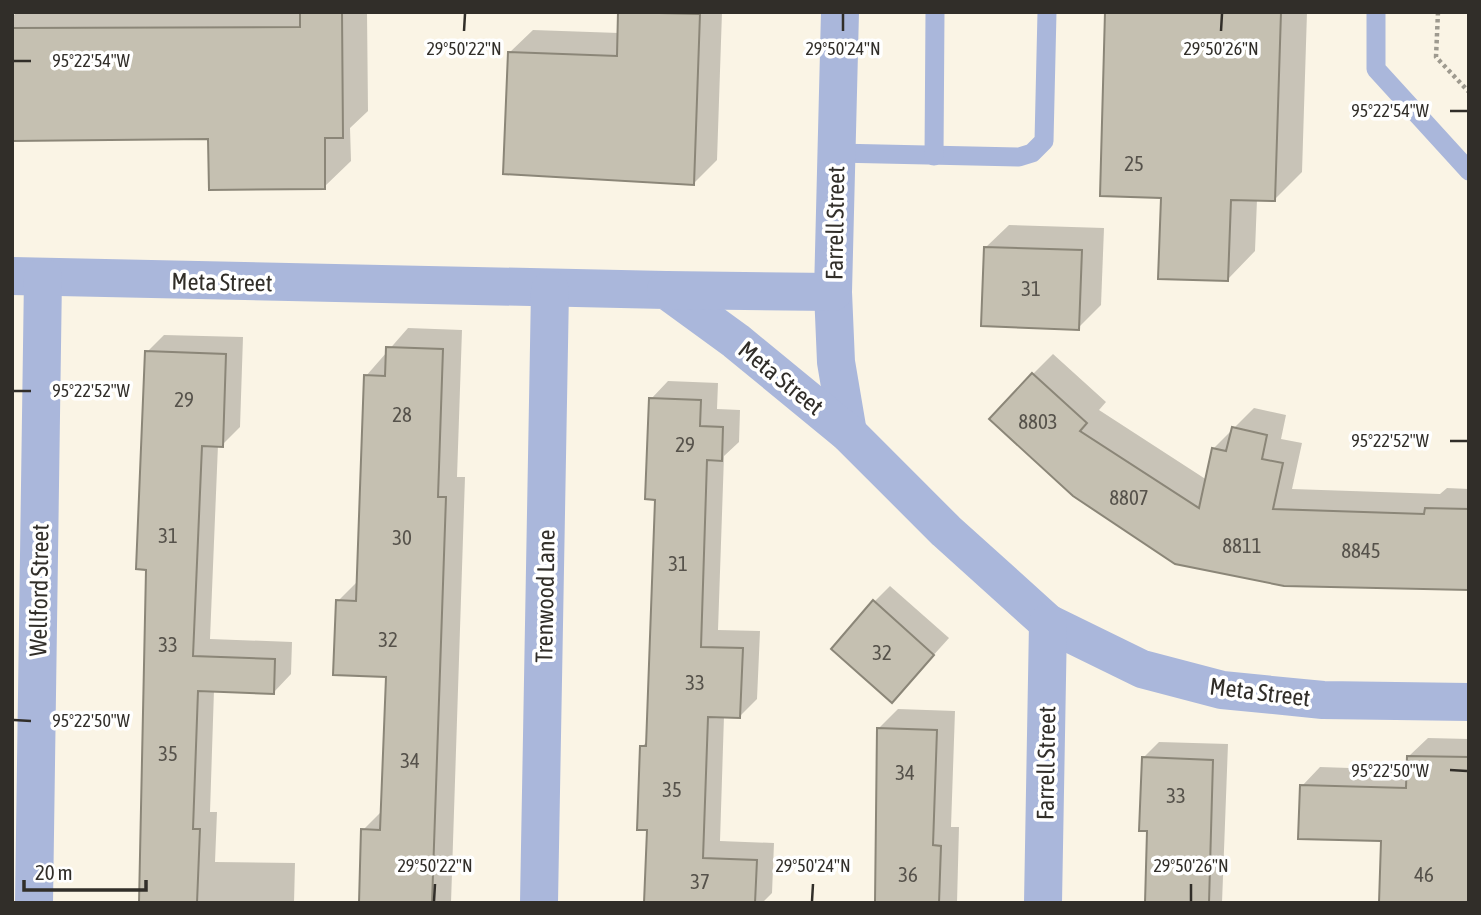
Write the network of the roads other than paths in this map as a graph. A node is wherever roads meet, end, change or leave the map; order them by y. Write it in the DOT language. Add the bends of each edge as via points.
graph roads {
  1 [pos="840,12"];
  2 [pos="935,12"];
  3 [pos="1047,12"];
  4 [pos="1377,12"];
  5 [pos="836,153"];
  6 [pos="934,156"];
  7 [pos="1469,171"];
  8 [pos="28,277"];
  9 [pos="551,290"];
  10 [pos="666,290"];
  11 [pos="833,292"];
  12 [pos="848,433"];
  13 [pos="1048,623"];
  14 [pos="1469,702"];
  15 [pos="34,903"];
  16 [pos="539,903"];
  17 [pos="1043,903"];
  1 -- 5 [label="street, Farrell Street"];
  2 -- 6 [label="lane"];
  3 -- 6 [label="lane" via="1044,141 1032,153 1019,157"];
  4 -- 7 [label="lane" via="1376,69"];
  5 -- 6 [label="lane"];
  5 -- 11 [label="street, Farrell Street"];
  8 -- 9 [label="street, Meta Street"];
  8 -- 15 [label="street, Wellford Street"];
  9 -- 10 [label="street, Meta Street"];
  9 -- 16 [label="street, Trenwood Lane"];
  10 -- 11 [label="street"];
  10 -- 12 [label="street, Meta Street"];
  11 -- 12 [label="street, Farrell Street" via="836,362"];
  12 -- 13 [label="street, Meta Street" via="946,531"];
  13 -- 14 [label="street, Meta Street" via="1142,669 1222,690 1323,700"];
  13 -- 17 [label="street, Farrell Street"];
}
